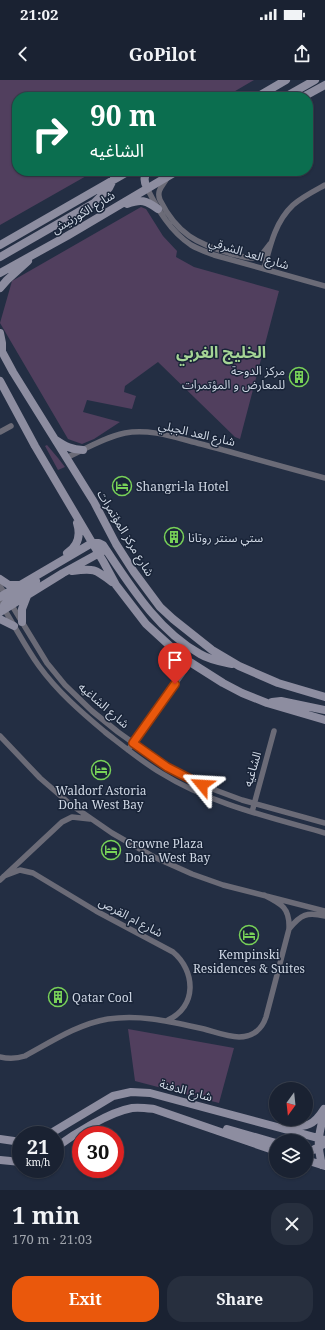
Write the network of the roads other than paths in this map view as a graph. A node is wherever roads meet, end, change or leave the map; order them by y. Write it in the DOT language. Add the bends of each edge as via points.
graph roads {
  1 [pos="286,80"];
  2 [pos="315,80"];
  3 [pos="325,84"];
  4 [pos="266,92"];
  5 [pos="294,92"];
  6 [pos="311,92"];
  7 [pos="120,176"];
  8 [pos="145,176"];
  9 [pos="168,176"];
  10 [pos="114,179"];
  11 [pos="325,185"];
  12 [pos="147,188"];
  13 [pos="111,209"];
  14 [pos="158,209"];
  15 [pos="13,239"];
  16 [pos="0,241"];
  17 [pos="270,244"];
  18 [pos="0,245"];
  19 [pos="0,256"];
  20 [pos="32,256"];
  21 [pos="264,269"];
  22 [pos="0,273"];
  23 [pos="325,286"];
  24 [pos="0,288"];
  25 [pos="0,333"];
  26 [pos="1,350"];
  27 [pos="0,381"];
  28 [pos="11,426"];
  29 [pos="0,432"];
  30 [pos="54,438"];
  31 [pos="83,450"];
  32 [pos="66,458"];
  33 [pos="325,478"];
  34 [pos="74,514"];
  35 [pos="92,543"];
  36 [pos="116,544"];
  37 [pos="106,549"];
  38 [pos="98,554"];
  39 [pos="61,561"];
  40 [pos="43,571"];
  41 [pos="63,573"];
  42 [pos="0,580"];
  43 [pos="20,585"];
  44 [pos="116,585"];
  45 [pos="0,586"];
  46 [pos="27,596"];
  47 [pos="3,603"];
  48 [pos="0,619"];
  49 [pos="22,622"];
  50 [pos="14,626"];
  51 [pos="190,663"];
  52 [pos="239,666"];
  53 [pos="325,697"];
  54 [pos="267,703"];
  55 [pos="325,710"];
  56 [pos="325,720"];
  57 [pos="274,731"];
  58 [pos="0,736"];
  59 [pos="133,743"];
  60 [pos="128,750"];
  61 [pos="202,785"];
  62 [pos="198,793"];
  63 [pos="254,803"];
  64 [pos="252,812"];
  65 [pos="92,820"];
  66 [pos="325,823"];
  67 [pos="325,833"];
  68 [pos="2,878"];
  69 [pos="264,895"];
  70 [pos="325,911"];
  71 [pos="325,916"];
  72 [pos="289,929"];
  73 [pos="168,1021"];
  74 [pos="0,1057"];
  75 [pos="325,1107"];
  76 [pos="325,1110"];
  77 [pos="179,1118"];
  78 [pos="62,1126"];
  79 [pos="279,1127"];
  80 [pos="0,1139"];
  81 [pos="269,1140"];
  82 [pos="12,1141"];
  83 [pos="322,1142"];
  84 [pos="64,1143"];
  85 [pos="269,1148"];
  86 [pos="313,1149"];
  87 [pos="0,1160"];
  88 [pos="12,1161"];
  89 [pos="313,1162"];
  90 [pos="324,1165"];
  1 -- 4 [label="street"];
  2 -- 5 [label="street"];
  3 -- 6 [label="street"];
  7 -- 10 [label="street, شارع الكورنيش"];
  8 -- 12 [label="street"];
  9 -- 12 [label="street, شارع الكورنيش"];
  9 -- 17 [label="street, شارع العد الشرقي" via="158,196 171,219 188,236 211,248 249,258 260,257"];
  10 -- 15 [label="street, شارع الكورنيش"];
  10 -- 19 [label="street" via="103,195 90,206"];
  11 -- 17 [label="street" via="298,201 289,210 274,232"];
  12 -- 13 [label="street, شارع الكورنيش"];
  12 -- 14 [label="street, شارع العد الشرقي"];
  13 -- 14 [label="street" via="140,200"];
  13 -- 20 [label="street, شارع الكورنيش"];
  14 -- 21 [label="street, شارع العد الشرقي" via="174,231 196,248 214,256"];
  15 -- 16 [label="street"];
  15 -- 18 [label="street, شارع الكورنيش"];
  17 -- 21 [label="street"];
  20 -- 22 [label="street, شارع الكورنيش"];
  20 -- 24 [label="street"];
  21 -- 23 [label="street, شارع العد الشرقي"];
  25 -- 26 [label="street"];
  26 -- 30 [label="street, شارع مركز المؤتمرات"];
  27 -- 34 [label="street"];
  28 -- 29 [label="street"];
  30 -- 31 [label="street" via="68,447"];
  30 -- 32 [label="street, شارع مركز المؤتمرات"];
  31 -- 32 [label="street, شارع العد الجبلي"];
  31 -- 33 [label="street, شارع العد الجبلي" via="124,433 152,433"];
  32 -- 36 [label="street, شارع مركز المؤتمرات" via="94,502"];
  34 -- 35 [label="street"];
  34 -- 39 [label="street" via="79,539"];
  35 -- 37 [label="street" via="101,544"];
  35 -- 38 [label="street"];
  35 -- 39 [label="street"];
  36 -- 37 [label="street"];
  36 -- 52 [label="street, شارع مركز المؤتمرات" via="160,607 202,643"];
  37 -- 38 [label="street"];
  37 -- 52 [label="street" via="144,604 169,631 201,655"];
  38 -- 41 [label="street"];
  38 -- 44 [label="street"];
  39 -- 40 [label="street"];
  40 -- 43 [label="street"];
  40 -- 47 [label="street" via="39,579"];
  41 -- 44 [label="street" via="93,570 100,572"];
  41 -- 46 [label="street"];
  42 -- 43 [label="street" via="9,585"];
  43 -- 47 [label="street"];
  44 -- 51 [label="street" via="146,624"];
  45 -- 47 [label="street, شارع الشاغيه"];
  46 -- 47 [label="street"];
  46 -- 49 [label="street" via="22,609"];
  47 -- 49 [label="street, شارع الشاغيه"];
  47 -- 50 [label="street, شارع الشاغيه"];
  48 -- 50 [label="street"];
  49 -- 59 [label="street, شارع الشاغيه" via="47,663 65,686"];
  50 -- 60 [label="street, شارع الشاغيه" via="39,666 58,690"];
  51 -- 54 [label="street" via="242,693"];
  51 -- 59 [label="street"];
  52 -- 53 [label="street, شارع مركز المؤتمرات" via="278,683"];
  54 -- 55 [label="street" via="281,701"];
  54 -- 56 [label="street"];
  57 -- 63 [label="street, الشاغيه"];
  58 -- 65 [label="street" via="40,778"];
  59 -- 60 [label="street"];
  59 -- 61 [label="street, شارع الشاغيه" via="167,767"];
  60 -- 62 [label="street, شارع الشاغيه" via="161,774"];
  61 -- 62 [label="street"];
  61 -- 63 [label="street, شارع الشاغيه"];
  62 -- 64 [label="street, شارع الشاغيه"];
  63 -- 64 [label="street, الشاغيه"];
  63 -- 66 [label="street, شارع الشاغيه"];
  64 -- 67 [label="street, شارع الشاغيه"];
  65 -- 68 [label="street" via="72,817 62,822"];
  65 -- 69 [label="street" via="154,857 192,874"];
  68 -- 73 [label="street, شارع ام القرص" via="20,870 33,873 180,957 189,975 190,992 180,1012"];
  69 -- 70 [label="street"];
  69 -- 72 [label="street" via="285,909"];
  71 -- 72 [label="street" via="303,915"];
  72 -- 73 [label="street" via="266,1017 261,1028 255,1033 239,1037"];
  73 -- 74 [label="street" via="129,1017 95,1022 76,1029 25,1056 8,1059"];
  75 -- 79 [label="street" via="310,1125"];
  76 -- 83 [label="street"];
  77 -- 81 [label="street" via="192,1119"];
  77 -- 84 [label="street" via="154,1109 132,1108 123,1110"];
  77 -- 85 [label="street"];
  78 -- 79 [label="street, شارع الدفنة" via="113,1096 131,1092 150,1092"];
  79 -- 83 [label="street, شارع الدفنة"];
  80 -- 82 [label="street"];
  83 -- 86 [label="street"];
  83 -- 90 [label="street"];
  87 -- 88 [label="street"];
  89 -- 90 [label="street"];
}
